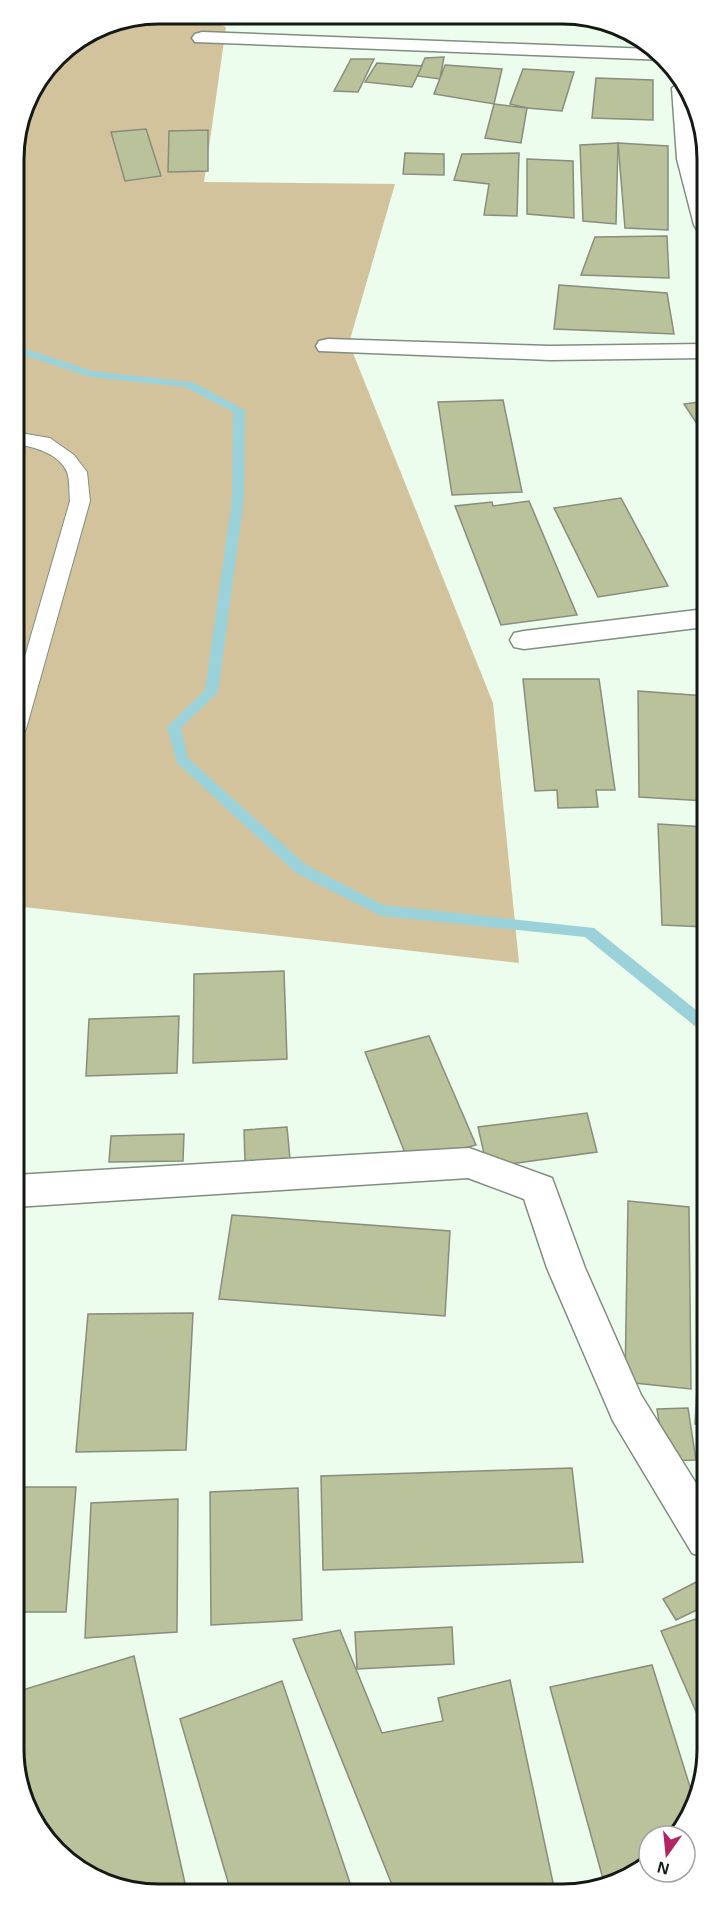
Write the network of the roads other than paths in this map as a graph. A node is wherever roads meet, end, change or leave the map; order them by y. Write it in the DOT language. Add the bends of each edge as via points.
graph roads {
  1 [pos="202,38"];
  2 [pos="647,54"];
  3 [pos="683,99"];
  4 [pos="697,194"];
  5 [pos="328,346"];
  6 [pos="697,351"];
  7 [pos="24,439"];
  8 [pos="697,619"];
  9 [pos="524,640"];
  10 [pos="24,697"];
  11 [pos="24,1190"];
  12 [pos="697,1523"];
  1 -- 2 [label="street"];
  3 -- 4 [label="street" via="688,159"];
  5 -- 6 [label="street" via="550,353"];
  7 -- 10 [label="lane" via="43,442 67,459 77,472 80,501"];
  8 -- 9 [label="street"];
  11 -- 12 [label="street" via="469,1163 539,1189 566,1268 627,1408"];
}
